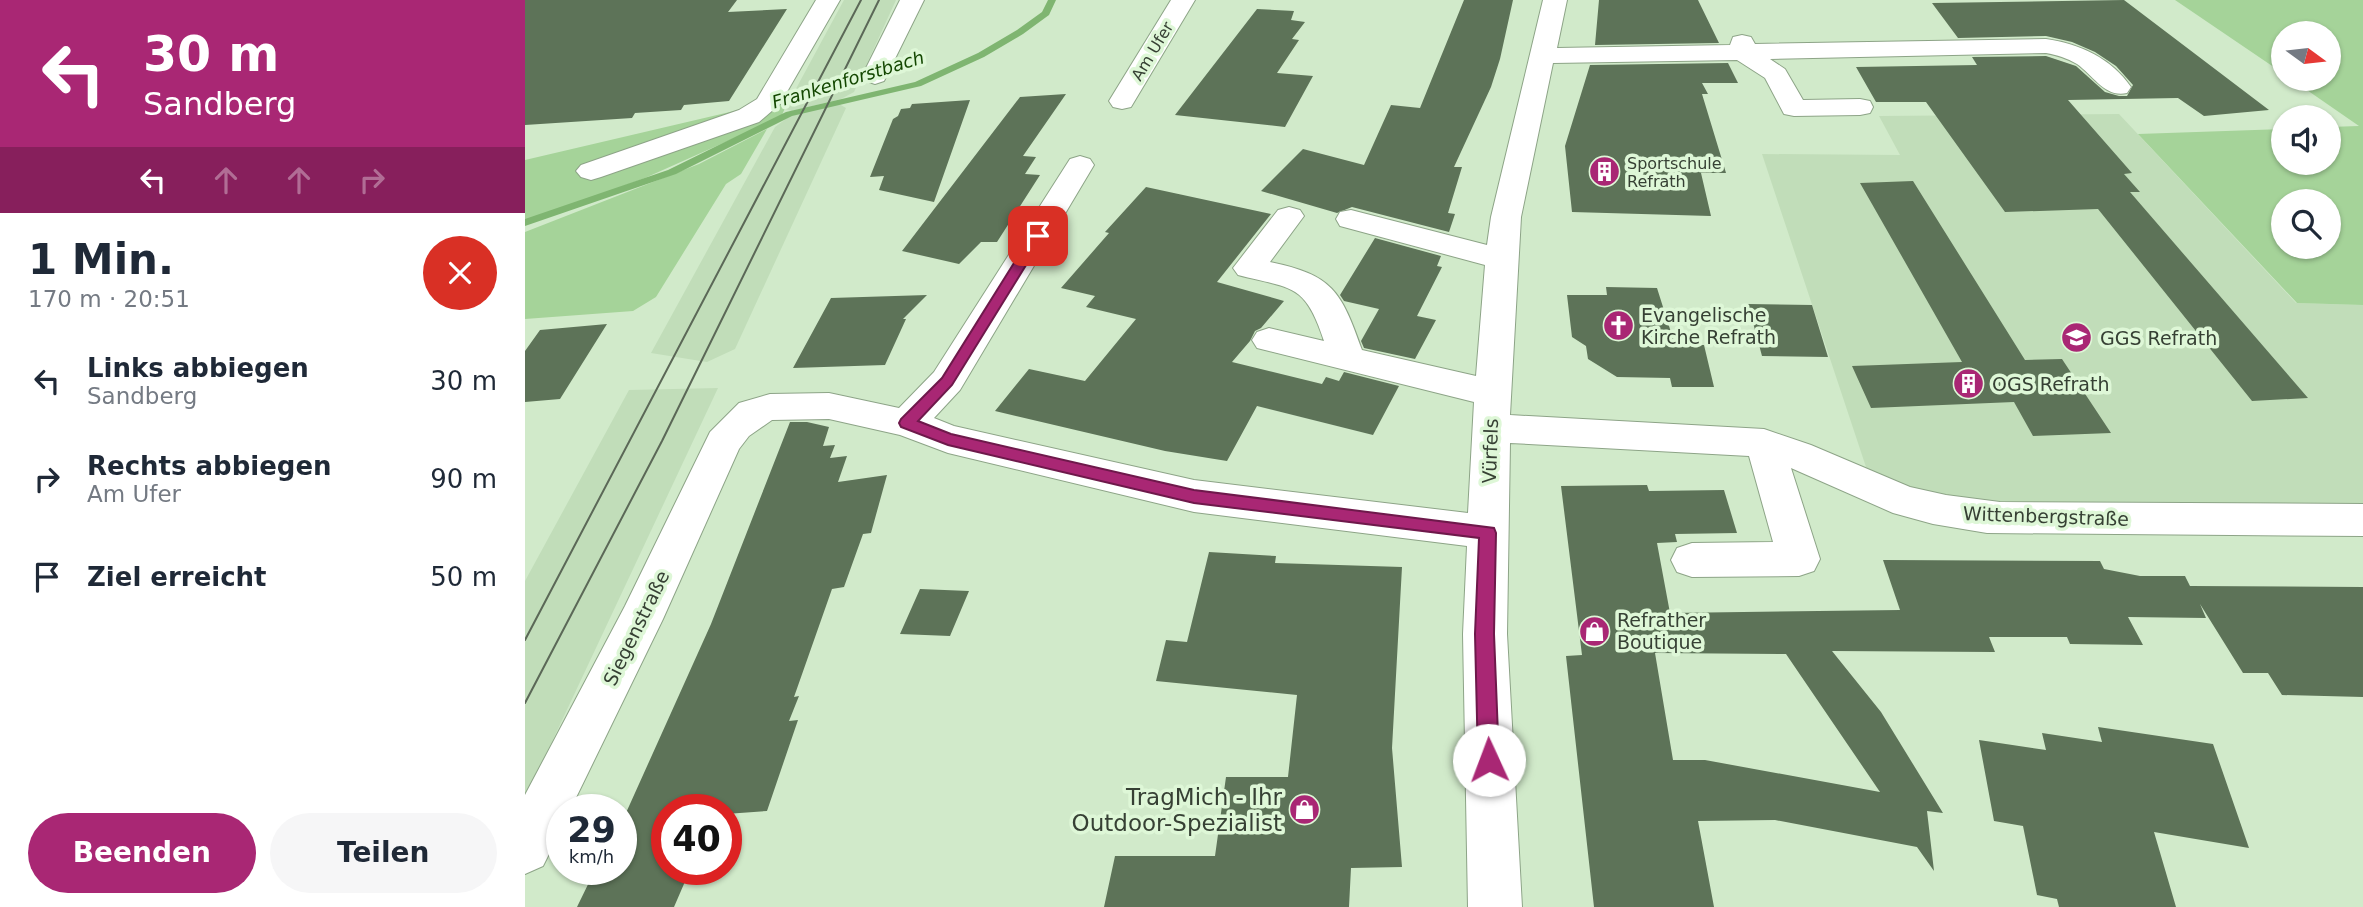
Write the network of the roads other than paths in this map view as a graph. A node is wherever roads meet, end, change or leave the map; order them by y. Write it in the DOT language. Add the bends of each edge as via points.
graph roads {
  1 [pos="828,0"];
  2 [pos="912,0"];
  3 [pos="1182,0"];
  4 [pos="1555,0"];
  5 [pos="1742,41"];
  6 [pos="1544,56"];
  7 [pos="875,76"];
  8 [pos="2118,87"];
  9 [pos="1122,101"];
  10 [pos="1860,107"];
  11 [pos="1080,165"];
  12 [pos="591,171"];
  13 [pos="1289,216"];
  14 [pos="1351,219"];
  15 [pos="1500,259"];
  16 [pos="1269,340"];
  17 [pos="1346,358"];
  18 [pos="1492,410"];
  19 [pos="907,423"];
  20 [pos="1765,443"];
  21 [pos="2363,520"];
  22 [pos="1487,533"];
  23 [pos="1692,560"];
  24 [pos="525,848"];
  25 [pos="1495,907"];
  1 -- 12 [label="street" via="767,104 749,116"];
  2 -- 7 [label="street"];
  3 -- 9 [label="street, Am Ufer"];
  4 -- 6 [label="street, Vürfels"];
  5 -- 6 [label="street"];
  5 -- 8 [label="street" via="2069,48"];
  5 -- 10 [label="street" via="1776,74 1794,108"];
  6 -- 15 [label="street, Vürfels"];
  11 -- 19 [label="street" via="947,382"];
  13 -- 17 [label="street" via="1249,268 1317,290"];
  14 -- 15 [label="street"];
  15 -- 18 [label="street, Vürfels"];
  16 -- 17 [label="street, Wittenbergstraße"];
  17 -- 18 [label="street, Wittenbergstraße"];
  18 -- 20 [label="street, Wittenbergstraße"];
  18 -- 22 [label="street, Vürfels"];
  19 -- 22 [label="street" via="948,439 1194,496"];
  19 -- 24 [label="street, Siegenstraße" via="829,407 771,407 752,413 736,426 723,442 641,619"];
  20 -- 21 [label="street, Wittenbergstraße" via="1805,455 1896,497 1950,512 2000,518"];
  20 -- 23 [label="street" via="1798,559"];
  22 -- 25 [label="street, Vürfels" via="1485,634"];
}
